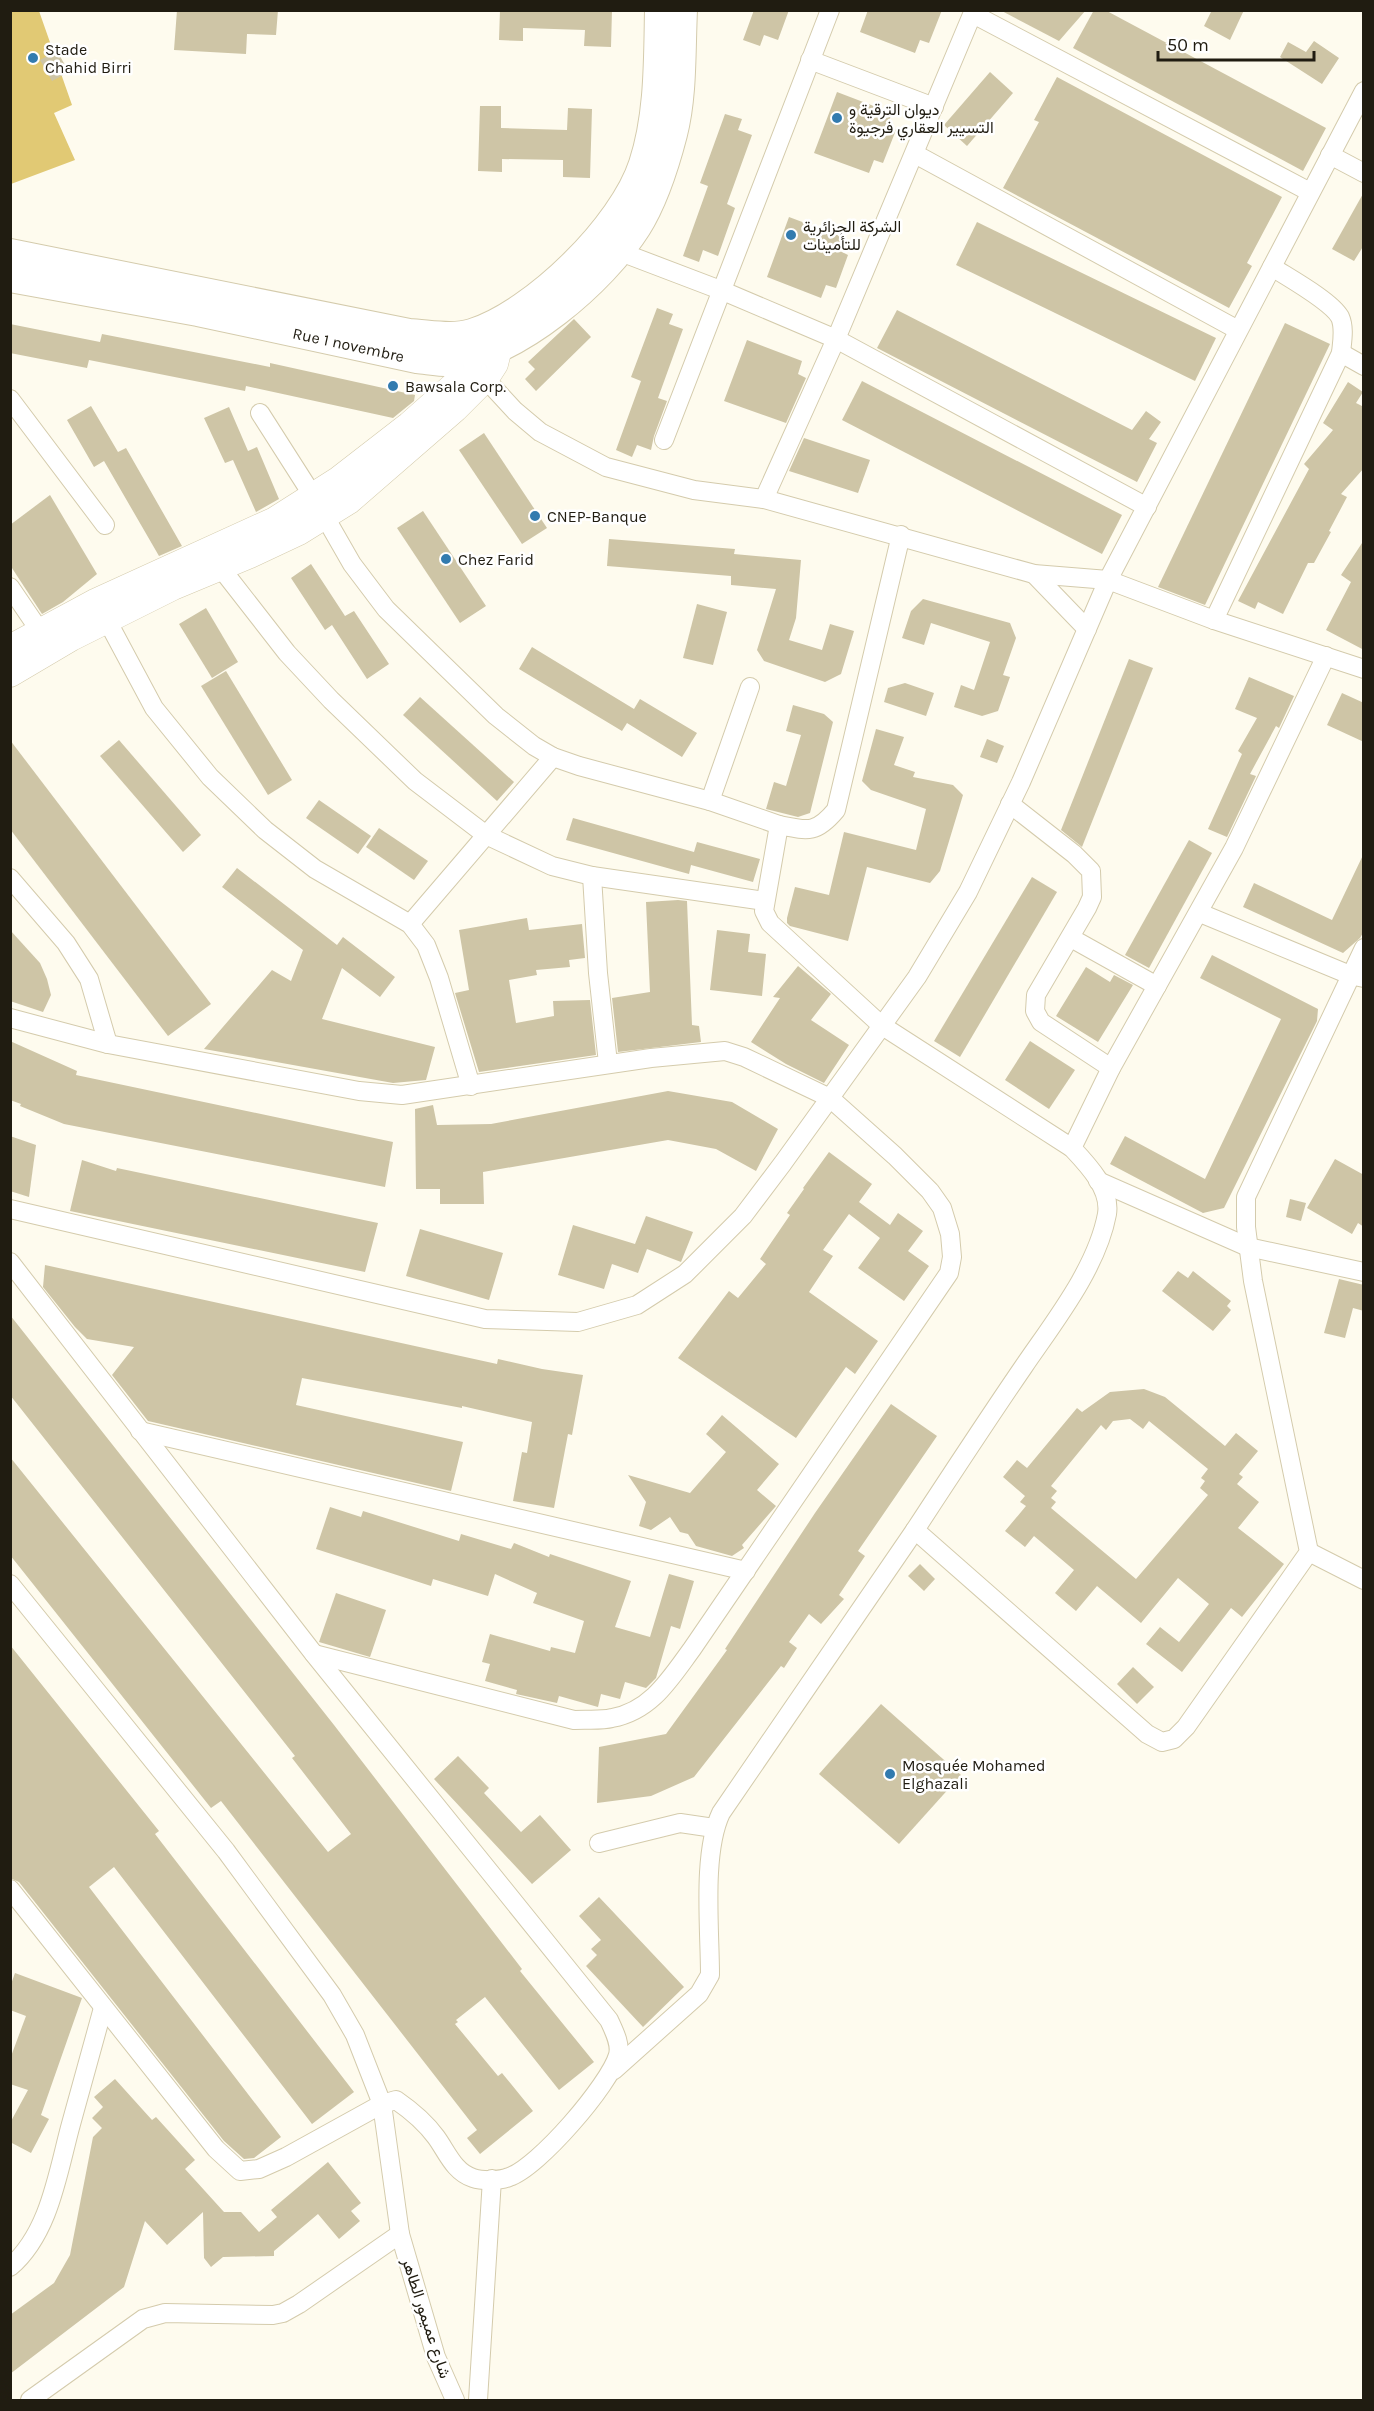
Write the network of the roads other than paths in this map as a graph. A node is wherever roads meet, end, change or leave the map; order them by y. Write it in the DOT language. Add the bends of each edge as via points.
graph roads {
  1 [pos="659,10"];
  2 [pos="683,10"];
  3 [pos="830,10"];
  4 [pos="974,12"];
  5 [pos="810,60"];
  6 [pos="1364,91"];
  7 [pos="934,107"];
  8 [pos="915,154"];
  9 [pos="1330,155"];
  10 [pos="1364,173"];
  11 [pos="1310,192"];
  12 [pos="629,217"];
  13 [pos="607,247"];
  14 [pos="10,253"];
  15 [pos="1272,267"];
  16 [pos="10,278"];
  17 [pos="723,291"];
  18 [pos="1238,330"];
  19 [pos="836,339"];
  20 [pos="483,351"];
  21 [pos="1341,353"];
  22 [pos="1364,366"];
  23 [pos="10,399"];
  24 [pos="260,413"];
  25 [pos="664,440"];
  26 [pos="764,499"];
  27 [pos="318,506"];
  28 [pos="1147,507"];
  29 [pos="105,525"];
  30 [pos="901,535"];
  31 [pos="220,567"];
  32 [pos="1034,574"];
  33 [pos="1108,580"];
  34 [pos="10,587"];
  35 [pos="102,611"];
  36 [pos="1214,620"];
  37 [pos="1087,629"];
  38 [pos="46,641"];
  39 [pos="10,648"];
  40 [pos="1326,656"];
  41 [pos="1364,669"];
  42 [pos="10,674"];
  43 [pos="750,687"];
  44 [pos="553,757"];
  45 [pos="710,801"];
  46 [pos="1010,804"];
  47 [pos="779,825"];
  48 [pos="486,836"];
  49 [pos="592,876"];
  50 [pos="10,878"];
  51 [pos="765,901"];
  52 [pos="1200,913"];
  53 [pos="410,924"];
  54 [pos="1071,938"];
  55 [pos="1364,948"];
  56 [pos="1357,977"];
  57 [pos="1157,986"];
  58 [pos="10,1018"];
  59 [pos="881,1025"];
  60 [pos="108,1044"];
  61 [pos="608,1063"];
  62 [pos="1111,1068"];
  63 [pos="471,1086"];
  64 [pos="830,1098"];
  65 [pos="1072,1148"];
  66 [pos="1098,1181"];
  67 [pos="10,1209"];
  68 [pos="1248,1247"];
  69 [pos="10,1262"];
  70 [pos="1364,1272"];
  71 [pos="140,1431"];
  72 [pos="915,1530"];
  73 [pos="1309,1552"];
  74 [pos="746,1571"];
  75 [pos="1364,1580"];
  76 [pos="10,1584"];
  77 [pos="314,1654"];
  78 [pos="714,1828"];
  79 [pos="599,1843"];
  80 [pos="10,1889"];
  81 [pos="103,2008"];
  82 [pos="610,2073"];
  83 [pos="382,2104"];
  84 [pos="492,2179"];
  85 [pos="400,2234"];
  86 [pos="10,2267"];
  87 [pos="30,2400"];
  88 [pos="455,2400"];
  89 [pos="478,2400"];
  1 -- 12 [label="main road" via="650,136"];
  2 -- 12 [label="main road" via="674,132 662,172"];
  3 -- 5 [label="street"];
  4 -- 7 [label="street"];
  4 -- 11 [label="street"];
  5 -- 7 [label="street"];
  5 -- 17 [label="street"];
  6 -- 9 [label="street"];
  7 -- 8 [label="street"];
  8 -- 18 [label="street"];
  8 -- 19 [label="street"];
  9 -- 10 [label="street"];
  9 -- 11 [label="street"];
  11 -- 15 [label="street"];
  12 -- 13 [label="main road, Rue 1 novembre"];
  13 -- 17 [label="street"];
  13 -- 20 [label="main road, Rue 1 novembre" via="598,276 543,321"];
  14 -- 20 [label="main road, Rue 1 novembre" via="409,333 450,336"];
  15 -- 18 [label="street"];
  15 -- 21 [label="street" via="1340,317"];
  16 -- 20 [label="main road, Rue 1 novembre" via="417,358 451,362"];
  17 -- 19 [label="street"];
  17 -- 25 [label="street"];
  18 -- 28 [label="street"];
  19 -- 26 [label="street"];
  19 -- 28 [label="street"];
  20 -- 26 [label="street" via="514,411 540,432 606,467 694,490"];
  20 -- 27 [label="main road" via="473,394 349,501"];
  21 -- 22 [label="street"];
  21 -- 36 [label="street"];
  23 -- 29 [label="street"];
  24 -- 27 [label="street"];
  26 -- 30 [label="street"];
  27 -- 31 [label="main road" via="299,532"];
  27 -- 35 [label="main road" via="275,520"];
  27 -- 44 [label="street" via="352,564 386,609 496,716"];
  28 -- 33 [label="street"];
  30 -- 32 [label="street"];
  30 -- 47 [label="street" via="836,810 818,828"];
  31 -- 35 [label="main road"];
  31 -- 48 [label="street" via="287,653 331,700 415,781"];
  32 -- 33 [label="street"];
  32 -- 37 [label="street"];
  33 -- 36 [label="street"];
  33 -- 37 [label="street"];
  34 -- 38 [label="street"];
  35 -- 38 [label="main road"];
  35 -- 53 [label="street" via="154,708 210,777 265,830 315,869"];
  36 -- 40 [label="street"];
  37 -- 46 [label="street"];
  38 -- 39 [label="main road"];
  38 -- 42 [label="main road"];
  40 -- 41 [label="street"];
  40 -- 52 [label="street"];
  43 -- 45 [label="street"];
  44 -- 45 [label="street"];
  44 -- 48 [label="street"];
  45 -- 47 [label="street"];
  46 -- 54 [label="street" via="1091,871 1092,897"];
  46 -- 59 [label="street" via="968,892 917,977"];
  47 -- 51 [label="street"];
  48 -- 49 [label="street" via="552,866"];
  48 -- 53 [label="street"];
  49 -- 51 [label="street"];
  49 -- 61 [label="street"];
  50 -- 60 [label="street" via="66,943 89,979"];
  51 -- 59 [label="street" via="765,916 770,923"];
  52 -- 56 [label="street"];
  52 -- 57 [label="street"];
  53 -- 63 [label="street" via="426,945 439,978"];
  54 -- 57 [label="street"];
  54 -- 62 [label="street" via="1035,994 1035,1011 1041,1022"];
  55 -- 56 [label="street"];
  56 -- 68 [label="street" via="1249,1188"];
  57 -- 62 [label="street"];
  58 -- 60 [label="street"];
  59 -- 64 [label="street"];
  59 -- 65 [label="street"];
  60 -- 63 [label="street" via="359,1091 402,1095"];
  61 -- 63 [label="street"];
  61 -- 64 [label="street" via="725,1051"];
  62 -- 65 [label="street"];
  64 -- 67 [label="street" via="742,1216 685,1274 637,1305 578,1322 485,1319"];
  64 -- 74 [label="street" via="930,1191 942,1208 952,1257 949,1273 938,1290"];
  65 -- 66 [label="street"];
  66 -- 68 [label="street"];
  66 -- 72 [label="street" via="1104,1190 1107,1213 1094,1254 1071,1296"];
  68 -- 70 [label="street"];
  68 -- 73 [label="street"];
  69 -- 71 [label="street"];
  71 -- 74 [label="street"];
  71 -- 77 [label="street"];
  72 -- 73 [label="street" via="1147,1734 1162,1742 1174,1739 1186,1727"];
  72 -- 78 [label="street"];
  73 -- 75 [label="street"];
  74 -- 77 [label="street" via="666,1685 644,1706 610,1719 574,1719"];
  76 -- 83 [label="street, شارع عميمور الطاهر" via="226,1851 332,1995 366,2060"];
  77 -- 82 [label="street" via="609,2020 619,2053"];
  78 -- 79 [label="street" via="680,1823"];
  78 -- 82 [label="street" via="710,1858 710,1975 699,1994"];
  80 -- 81 [label="street"];
  81 -- 83 [label="street" via="216,2149 240,2171 259,2169 286,2157"];
  81 -- 86 [label="street" via="51,2198 27,2249"];
  82 -- 84 [label="street" via="545,2153 508,2178"];
  83 -- 84 [label="street" via="396,2100 415,2113 461,2172 473,2178"];
  83 -- 85 [label="street, شارع عميمور الطاهر"];
  84 -- 89 [label="street"];
  85 -- 87 [label="street" via="283,2313 165,2313 143,2319"];
  85 -- 88 [label="street, شارع عميمور الطاهر" via="436,2357"];
}
